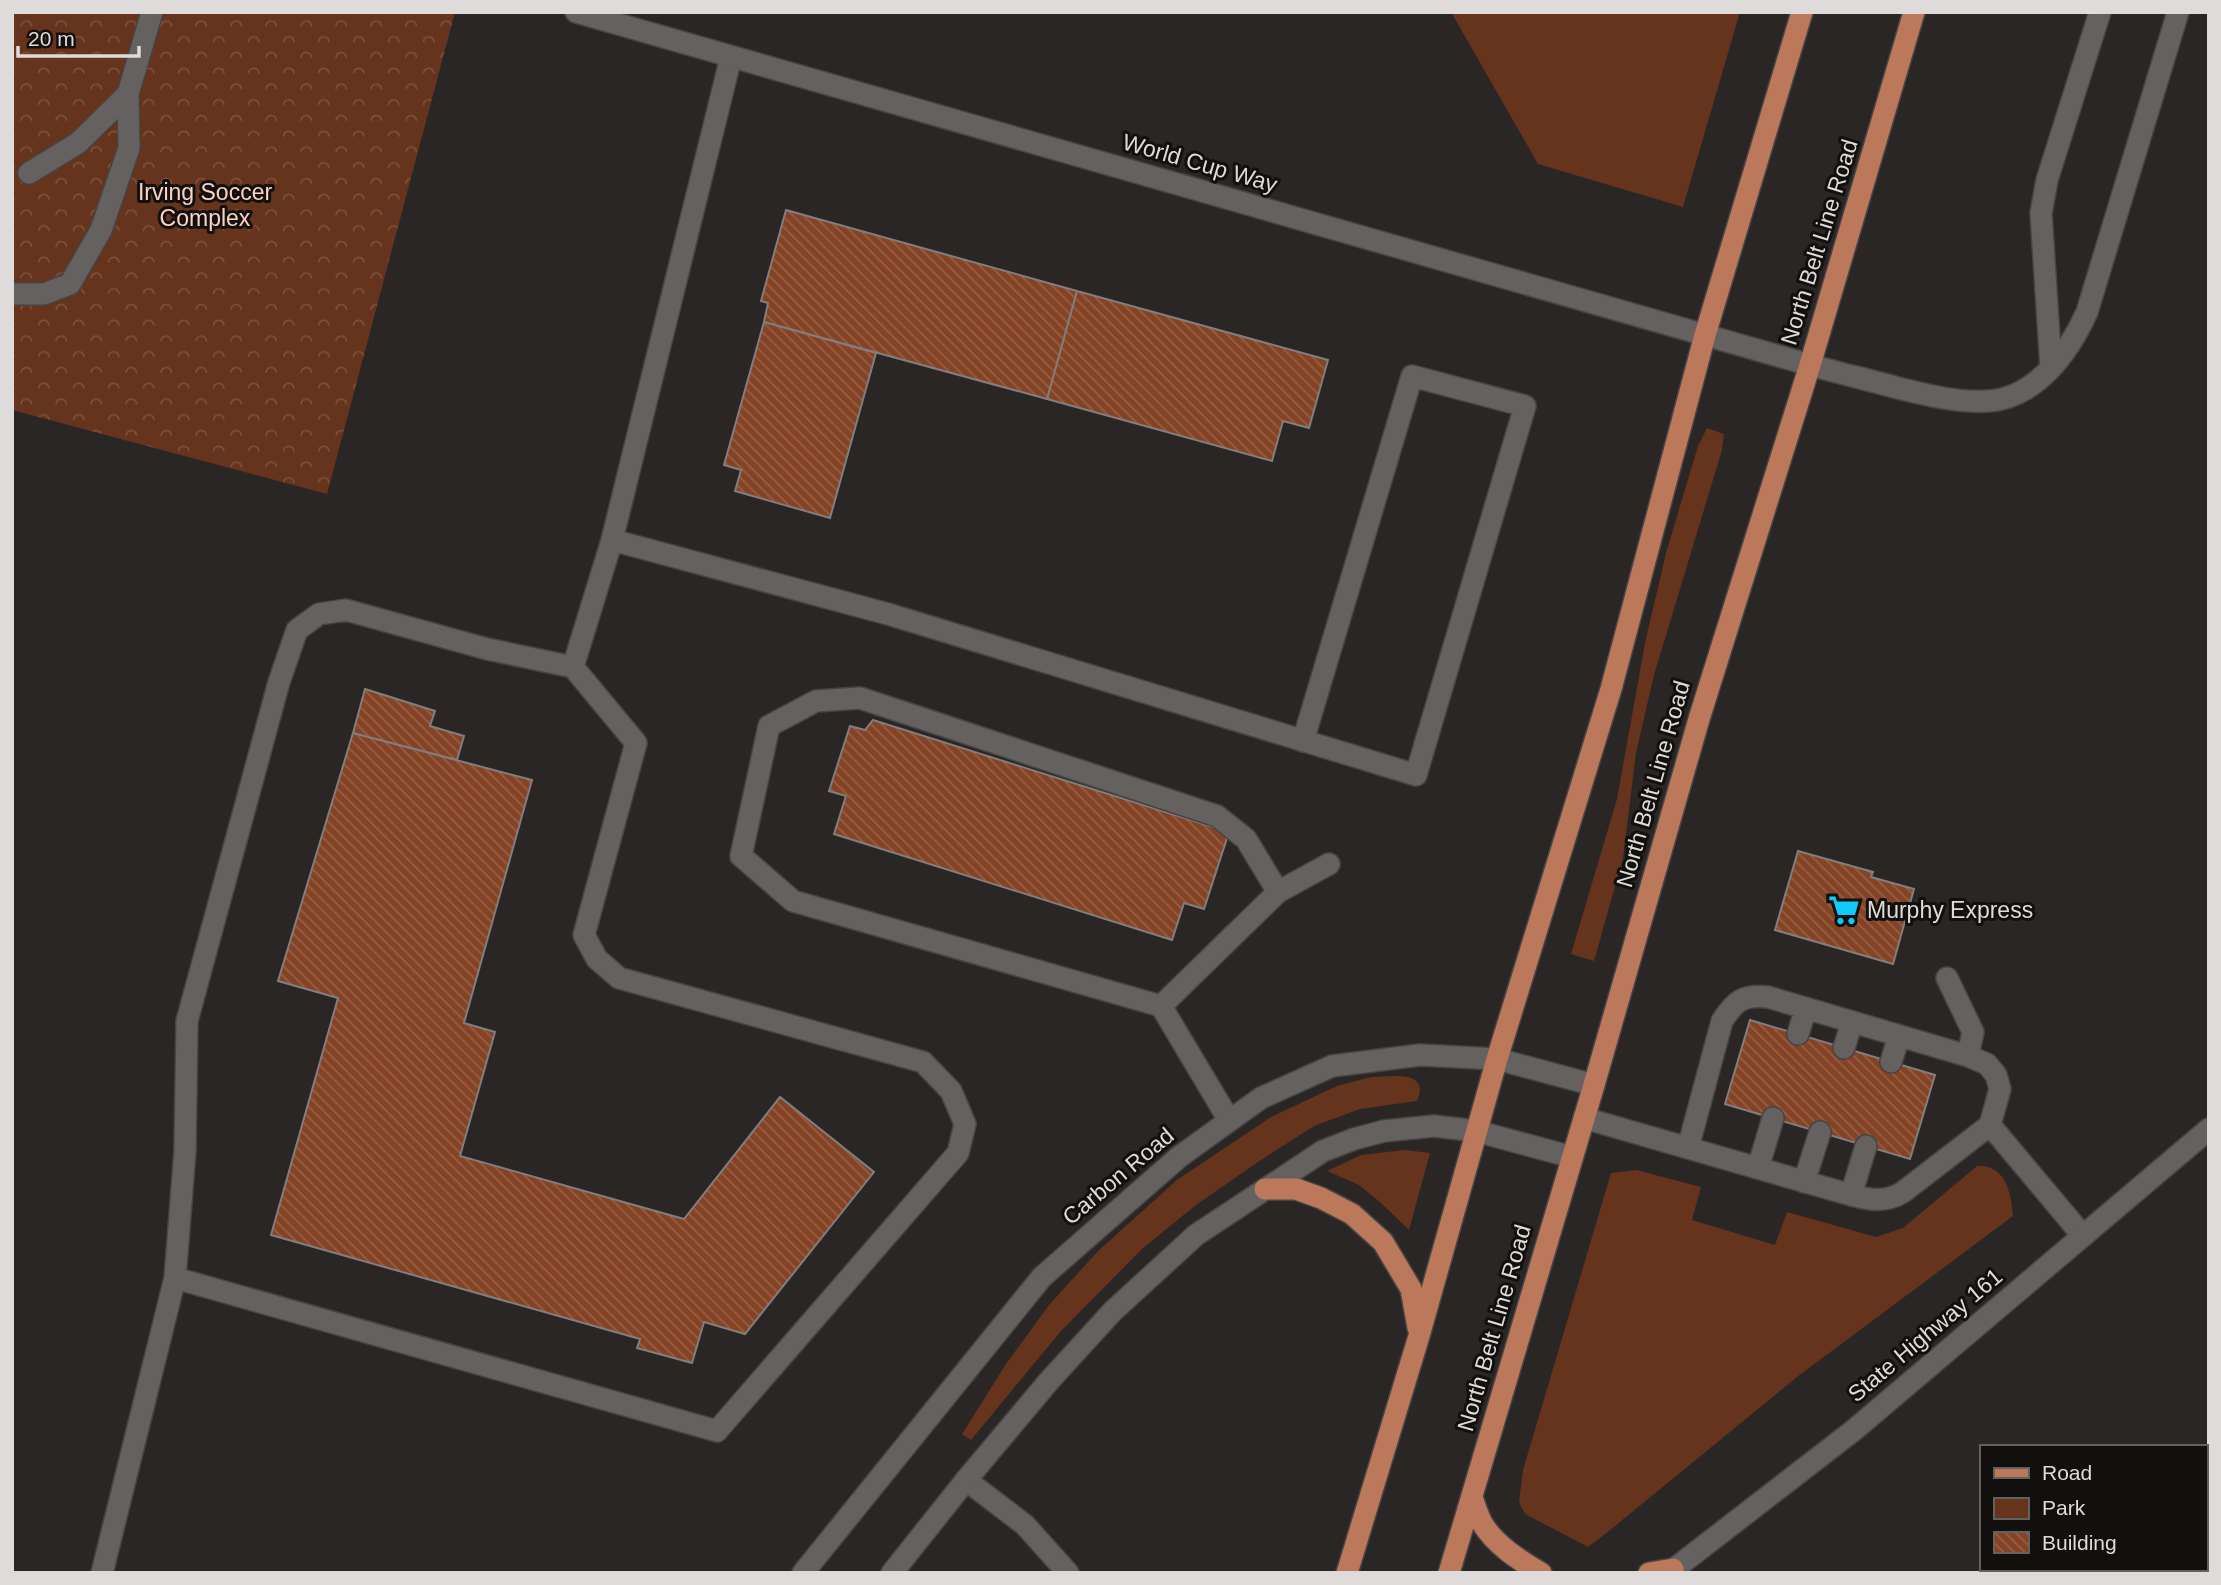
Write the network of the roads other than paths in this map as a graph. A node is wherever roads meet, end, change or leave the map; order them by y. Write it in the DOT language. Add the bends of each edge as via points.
graph roads {
  1 [pos="152,12"];
  2 [pos="576,12"];
  3 [pos="1802,12"];
  4 [pos="1914,12"];
  5 [pos="2100,12"];
  6 [pos="2178,12"];
  7 [pos="732,57"];
  8 [pos="128,94"];
  9 [pos="29,173"];
  10 [pos="12,293"];
  11 [pos="1705,335"];
  12 [pos="1810,365"];
  13 [pos="2051,368"];
  14 [pos="612,540"];
  15 [pos="573,667"];
  16 [pos="1303,740"];
  17 [pos="1329,864"];
  18 [pos="1278,892"];
  19 [pos="1947,978"];
  20 [pos="1161,1006"];
  21 [pos="1806,1008"];
  22 [pos="1853,1022"];
  23 [pos="1798,1034"];
  24 [pos="1899,1036"];
  25 [pos="1844,1048"];
  26 [pos="1968,1056"];
  27 [pos="1497,1059"];
  28 [pos="1891,1062"];
  29 [pos="1594,1085"];
  30 [pos="1584,1118"];
  31 [pos="1773,1118"];
  32 [pos="1229,1120"];
  33 [pos="1990,1125"];
  34 [pos="2209,1129"];
  35 [pos="1476,1131"];
  36 [pos="1819,1132"];
  37 [pos="1866,1146"];
  38 [pos="1688,1148"];
  39 [pos="1572,1157"];
  40 [pos="1758,1168"];
  41 [pos="1804,1182"];
  42 [pos="1265,1189"];
  43 [pos="1851,1195"];
  44 [pos="2083,1236"];
  45 [pos="175,1278"];
  46 [pos="1419,1336"];
  47 [pos="966,1480"];
  48 [pos="1472,1497"];
  49 [pos="1671,1571"];
  50 [pos="102,1573"];
  51 [pos="803,1573"];
  52 [pos="892,1573"];
  53 [pos="1068,1573"];
  54 [pos="1347,1573"];
  55 [pos="1449,1573"];
  56 [pos="1541,1573"];
  57 [pos="1649,1573"];
  1 -- 8 [label="street"];
  2 -- 7 [label="street, World Cup Way"];
  3 -- 11 [label="main road"];
  4 -- 12 [label="main road, North Belt Line Road"];
  5 -- 13 [label="street" via="2041,213"];
  6 -- 13 [label="street, World Cup Way" via="2087,312"];
  7 -- 11 [label="street, World Cup Way"];
  7 -- 14 [label="street"];
  8 -- 9 [label="street" via="78,143"];
  8 -- 10 [label="street" via="129,148 101,230 70,284 44,295"];
  11 -- 12 [label="street, World Cup Way"];
  11 -- 27 [label="main road" via="1611,689"];
  12 -- 13 [label="street, World Cup Way" via="1927,395 1971,401 2015,394"];
  12 -- 29 [label="main road, North Belt Line Road" via="1699,719"];
  14 -- 15 [label="street"];
  14 -- 16 [label="street" via="888,614"];
  15 -- 45 [label="street" via="346,610 319,614 297,630 187,1021 185,1151"];
  15 -- 45 [label="street" via="636,744 584,934 597,959 619,978 923,1062 951,1091 965,1124 958,1153 717,1431"];
  16 -- 16 [label="street" via="1416,775 1525,406 1412,376"];
  17 -- 18 [label="street"];
  18 -- 20 [label="street"];
  18 -- 20 [label="street" via="1246,839 1217,816 860,698 816,701 769,726 741,856 793,901"];
  19 -- 26 [label="street" via="1973,1032"];
  20 -- 32 [label="street"];
  21 -- 22 [label="street"];
  21 -- 23 [label="street"];
  21 -- 38 [label="street" via="1753,995 1730,1009 1722,1021"];
  22 -- 24 [label="street"];
  22 -- 25 [label="street"];
  24 -- 26 [label="street"];
  24 -- 28 [label="street"];
  26 -- 33 [label="street" via="1987,1064 1996,1074 2000,1089"];
  27 -- 29 [label="street, Carbon Road"];
  27 -- 32 [label="street, Carbon Road" via="1420,1055 1332,1066 1261,1098"];
  27 -- 35 [label="main road"];
  29 -- 30 [label="main road, North Belt Line Road"];
  30 -- 38 [label="street"];
  30 -- 39 [label="main road, North Belt Line Road"];
  31 -- 40 [label="street"];
  32 -- 51 [label="street, Carbon Road" via="1179,1157 1042,1277"];
  33 -- 43 [label="street" via="1895,1197 1875,1200"];
  33 -- 44 [label="street"];
  34 -- 44 [label="street, State Highway 161"];
  35 -- 39 [label="street"];
  35 -- 42 [label="street" via="1434,1126 1354,1139 1323,1151"];
  35 -- 46 [label="main road"];
  36 -- 41 [label="street"];
  37 -- 43 [label="street"];
  38 -- 40 [label="street"];
  39 -- 48 [label="main road, North Belt Line Road"];
  40 -- 41 [label="street"];
  41 -- 43 [label="street"];
  42 -- 46 [label="main road" via="1296,1189 1321,1198 1352,1214 1383,1242 1411,1289"];
  42 -- 47 [label="street" via="1196,1235 1113,1311"];
  44 -- 49 [label="street, State Highway 161" via="1854,1430"];
  45 -- 50 [label="street"];
  46 -- 54 [label="main road"];
  47 -- 52 [label="street"];
  47 -- 53 [label="street" via="1025,1525"];
  48 -- 55 [label="main road, North Belt Line Road"];
  48 -- 56 [label="main road" via="1494,1537"];
  49 -- 57 [label="main road"];
}
